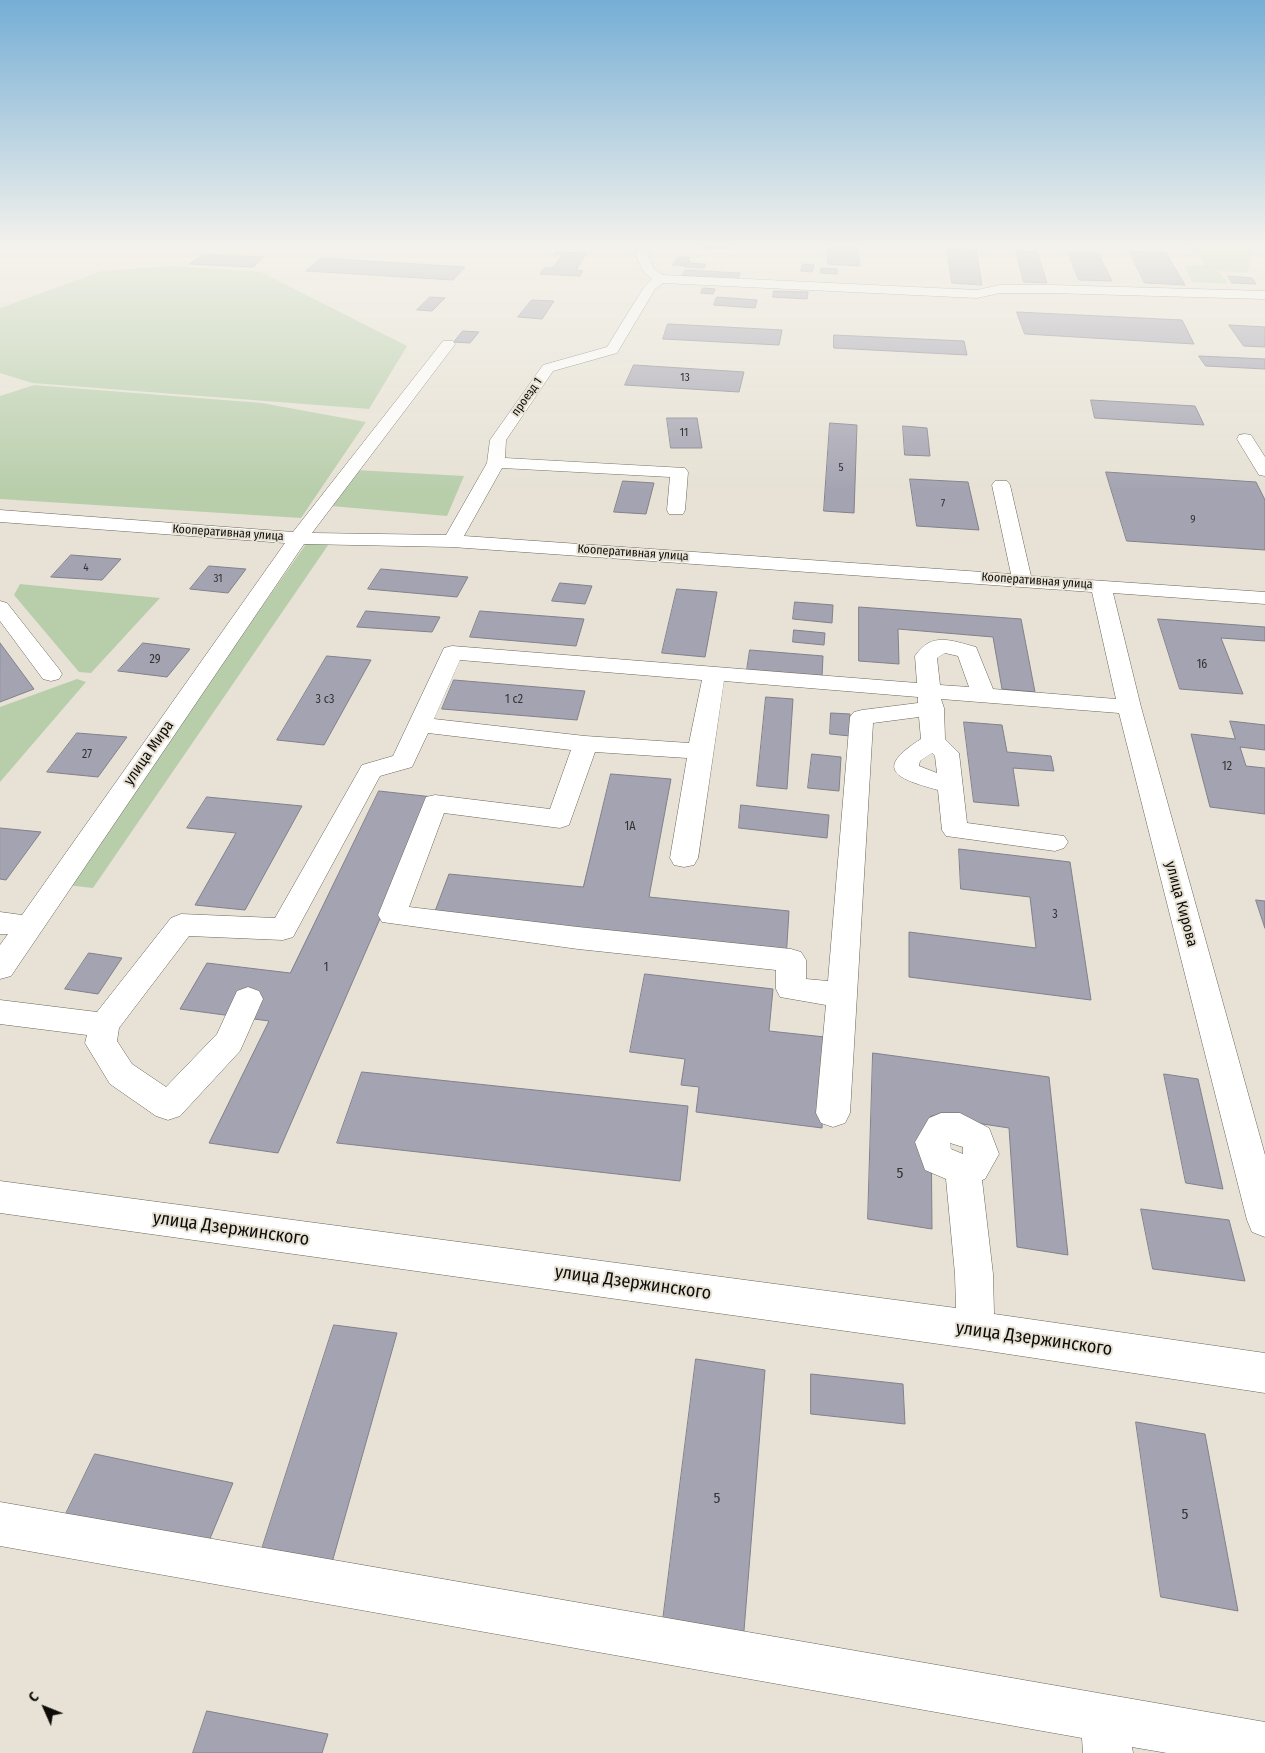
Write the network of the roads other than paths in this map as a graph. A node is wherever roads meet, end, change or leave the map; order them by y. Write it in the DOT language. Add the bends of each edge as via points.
graph roads {
  1 [pos="626,327"];
  2 [pos="448,344"];
  3 [pos="1245,439"];
  4 [pos="496,463"];
  5 [pos="1265,471"];
  6 [pos="1001,486"];
  7 [pos="676,510"];
  8 [pos="0,516"];
  9 [pos="298,538"];
  10 [pos="452,541"];
  11 [pos="1022,580"];
  12 [pos="1101,586"];
  13 [pos="1265,598"];
  14 [pos="0,607"];
  15 [pos="51,674"];
  16 [pos="714,674"];
  17 [pos="984,696"];
  18 [pos="931,700"];
  19 [pos="1129,707"];
  20 [pos="420,725"];
  21 [pos="934,742"];
  22 [pos="585,744"];
  23 [pos="700,751"];
  24 [pos="950,785"];
  25 [pos="1055,842"];
  26 [pos="684,858"];
  27 [pos="0,923"];
  28 [pos="29,926"];
  29 [pos="0,968"];
  30 [pos="843,995"];
  31 [pos="248,999"];
  32 [pos="0,1012"];
  33 [pos="104,1025"];
  34 [pos="834,1113"];
  35 [pos="963,1170"];
  36 [pos="0,1197"];
  37 [pos="1265,1220"];
  38 [pos="975,1330"];
  39 [pos="1265,1373"];
  40 [pos="0,1524"];
  41 [pos="1106,1736"];
  42 [pos="1265,1746"];
  1 -- 4 [label="street, проезд 1" via="612,350 548,368 498,440"];
  2 -- 9 [label="street, улица Мира"];
  3 -- 5 [label="street"];
  4 -- 7 [label="street" via="679,472"];
  4 -- 10 [label="street, проезд 1"];
  6 -- 11 [label="street"];
  8 -- 9 [label="street, Кооперативная улица"];
  9 -- 10 [label="street, Кооперативная улица"];
  9 -- 28 [label="street, улица Мира"];
  10 -- 11 [label="street, Кооперативная улица"];
  11 -- 12 [label="street, Кооперативная улица"];
  12 -- 13 [label="street, Кооперативная улица"];
  12 -- 19 [label="street, улица Кирова"];
  14 -- 15 [label="street"];
  16 -- 18 [label="street"];
  16 -- 20 [label="street" via="452,653"];
  16 -- 23 [label="street"];
  17 -- 18 [label="street"];
  17 -- 18 [label="street" via="968,652 941,646 926,656"];
  17 -- 19 [label="street"];
  18 -- 21 [label="street"];
  18 -- 30 [label="street" via="862,717"];
  19 -- 37 [label="street, улица Кирова"];
  20 -- 22 [label="street"];
  20 -- 33 [label="street" via="403,761 371,771 283,929 181,925"];
  21 -- 24 [label="street" via="946,753"];
  21 -- 24 [label="street" via="911,756 906,762 907,770"];
  22 -- 23 [label="street"];
  22 -- 30 [label="street" via="560,819 435,803 392,915 791,960 790,989"];
  23 -- 26 [label="street"];
  24 -- 25 [label="street" via="955,830"];
  27 -- 28 [label="street"];
  28 -- 29 [label="street, улица Мира"];
  30 -- 34 [label="street"];
  31 -- 33 [label="street" via="229,1042 168,1106 121,1074 101,1042"];
  32 -- 33 [label="street"];
  35 -- 38 [label="street" via="974,1274"];
  36 -- 38 [label="street, улица Дзержинского"];
  38 -- 39 [label="street, улица Дзержинского"];
  40 -- 41 [label="street"];
  41 -- 42 [label="street"];
}
